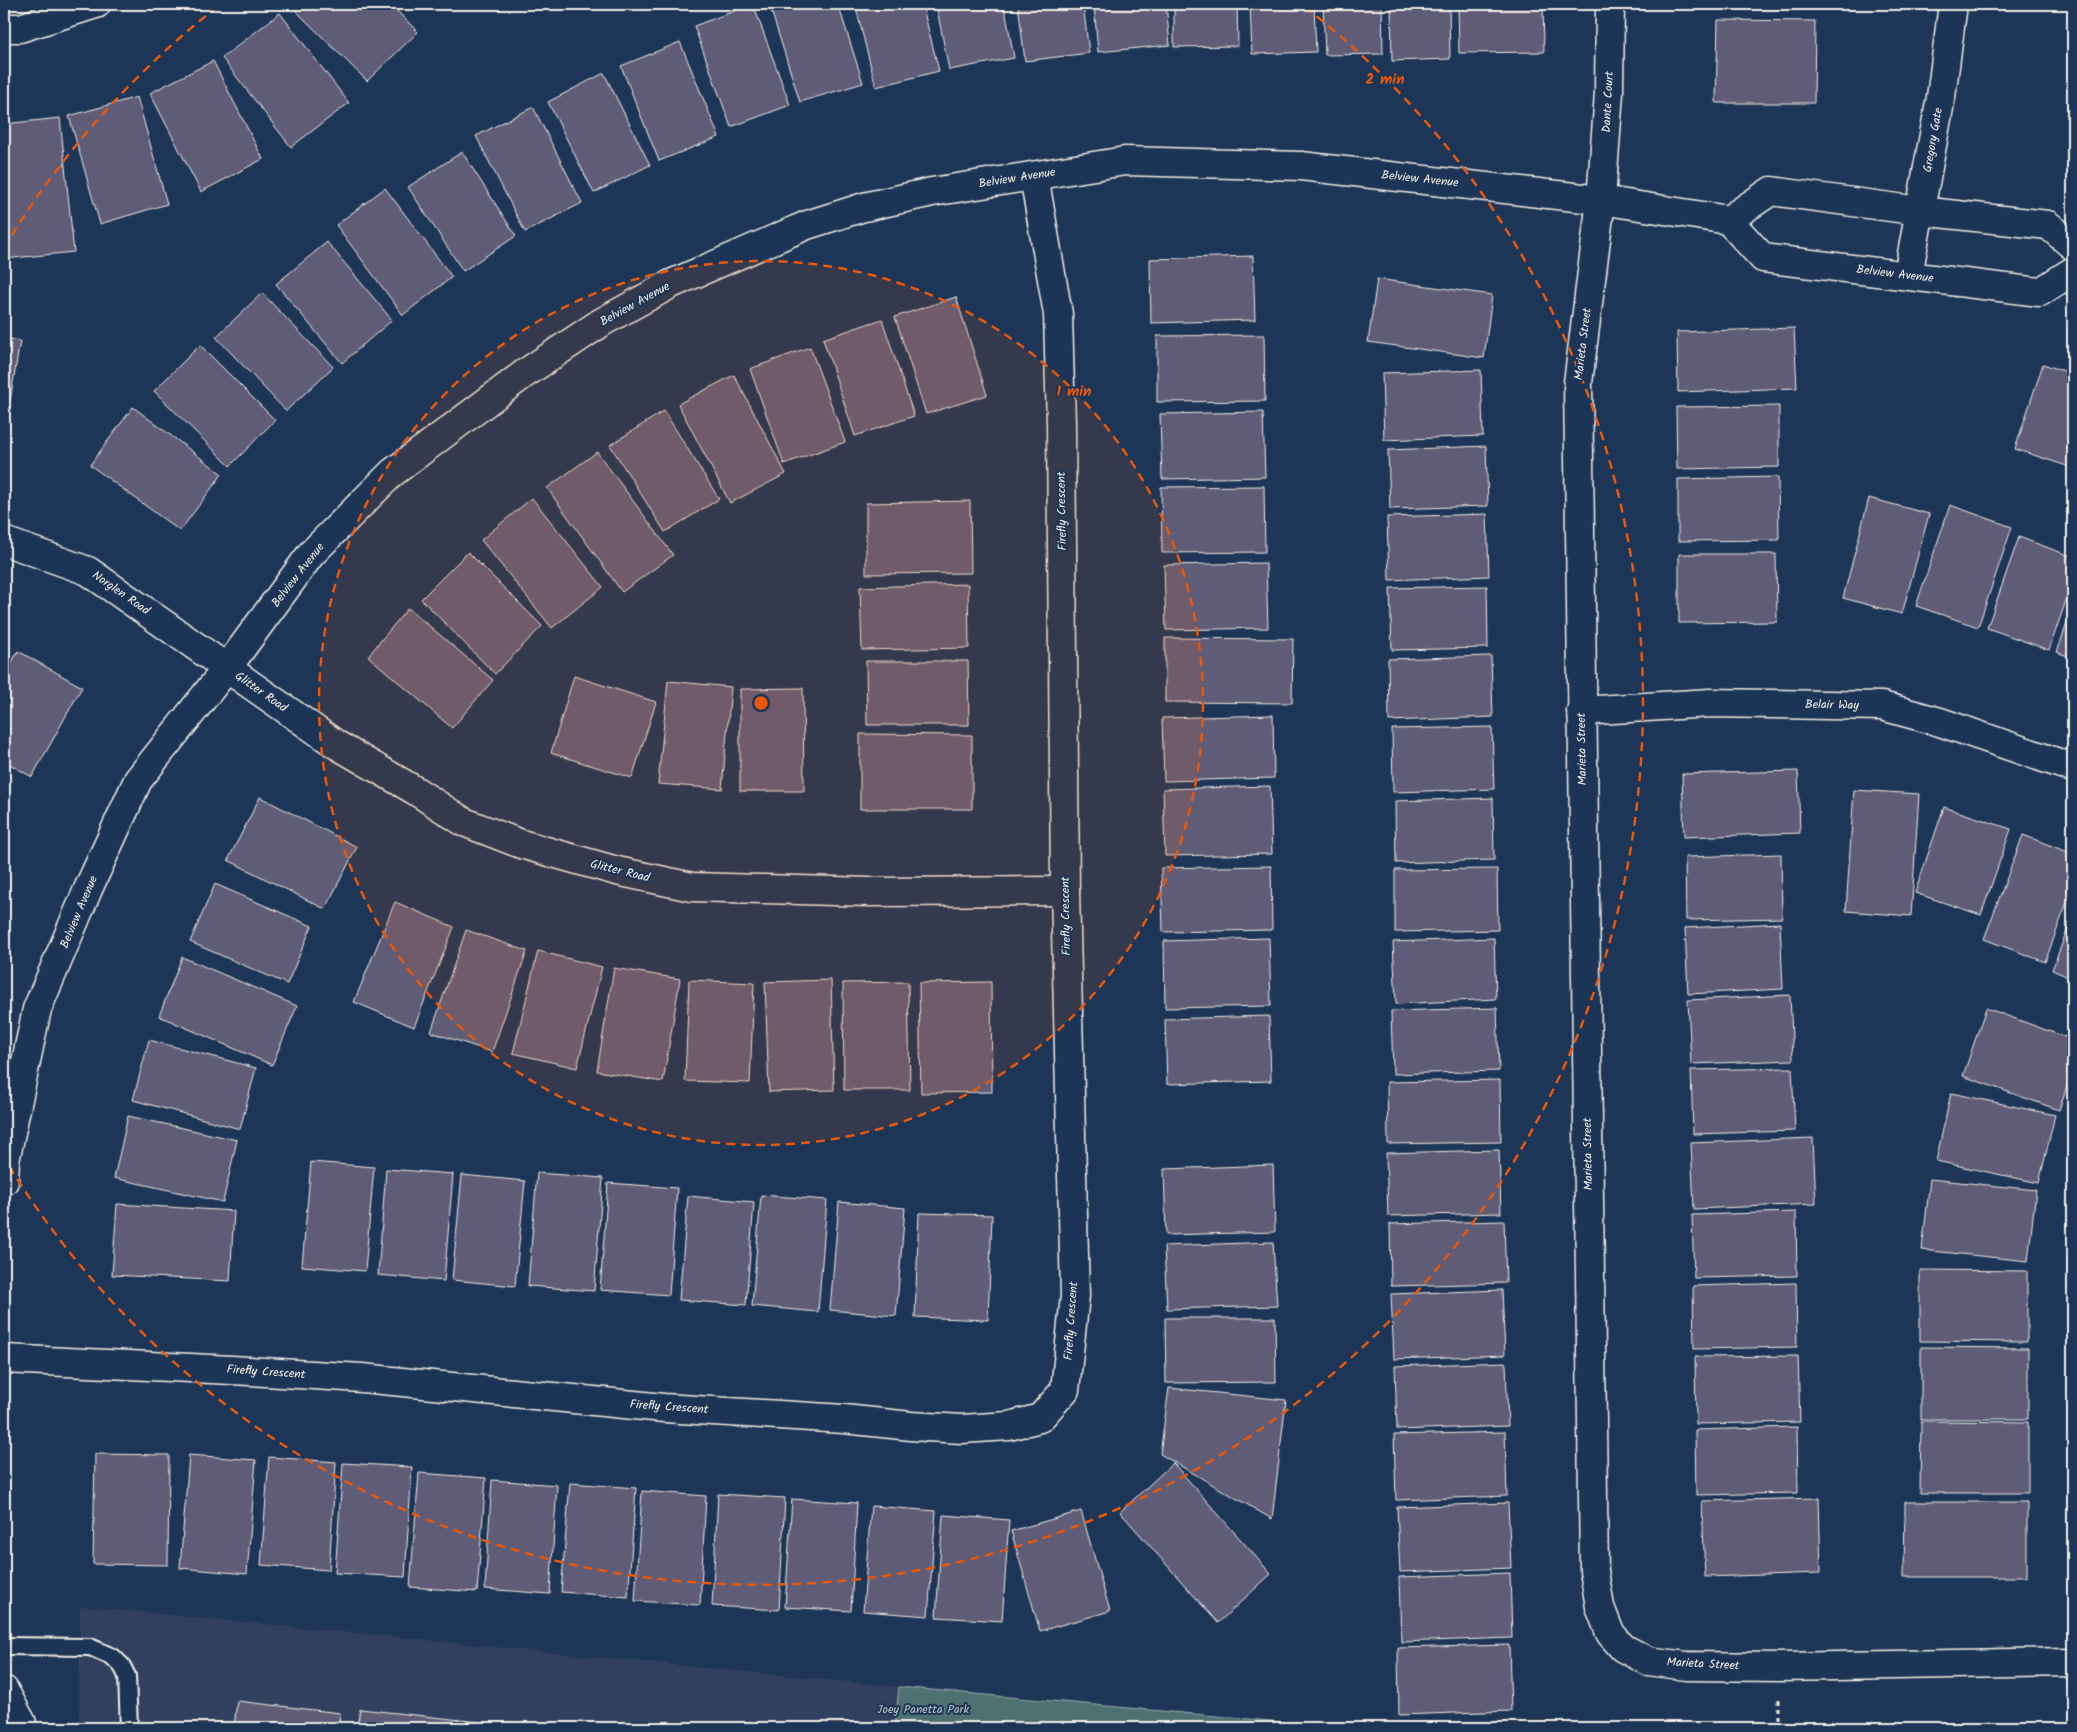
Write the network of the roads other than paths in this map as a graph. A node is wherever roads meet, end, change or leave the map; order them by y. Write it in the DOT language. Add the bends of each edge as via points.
graph roads {
  1 [pos="96,4"];
  2 [pos="1610,4"];
  3 [pos="1953,4"];
  4 [pos="4,28"];
  5 [pos="1034,176"];
  6 [pos="1601,200"];
  7 [pos="1920,211"];
  8 [pos="1728,220"];
  9 [pos="2073,246"];
  10 [pos="2073,271"];
  11 [pos="1908,276"];
  12 [pos="4,541"];
  13 [pos="227,668"];
  14 [pos="1581,711"];
  15 [pos="2073,768"];
  16 [pos="1065,891"];
  17 [pos="4,1181"];
  18 [pos="4,1359"];
  19 [pos="4,1646"];
  20 [pos="2073,1662"];
  21 [pos="4,1690"];
  22 [pos="22,1728"];
  23 [pos="129,1728"];
  1 -- 4 [label="street" via="20,28"];
  2 -- 6 [label="street, Dante Court" via="1609,93"];
  3 -- 7 [label="street, Gregory Gate" via="1942,97"];
  5 -- 6 [label="street, Belview Avenue" via="1125,161 1301,166"];
  5 -- 13 [label="street, Belview Avenue" via="922,194 864,207 808,225 670,284 602,322 524,374 392,474 311,554"];
  5 -- 16 [label="street, Firefly Crescent" via="1058,314"];
  6 -- 8 [label="street, Belview Avenue"];
  6 -- 14 [label="street, Marieta Street" via="1578,383"];
  7 -- 8 [label="street" via="1771,191"];
  7 -- 9 [label="street" via="2048,225"];
  7 -- 11 [label="street, Gregory Gate"];
  8 -- 11 [label="street, Belview Avenue" via="1763,258"];
  10 -- 11 [label="street, Belview Avenue" via="2040,292"];
  12 -- 13 [label="street, Norglen Road" via="88,570"];
  13 -- 16 [label="street, Glitter Road" via="337,745 464,822 521,844 617,871 692,887 869,892"];
  13 -- 17 [label="street, Belview Avenue" via="138,780 89,887 37,1009 5,1161"];
  14 -- 15 [label="street, Belair Way" via="1710,702 1882,706 1940,722"];
  14 -- 20 [label="street, Marieta Street" via="1594,1571 1600,1607 1610,1633 1623,1648 1648,1661 1687,1666"];
  16 -- 18 [label="street, Firefly Crescent" via="1075,1296 1065,1390 1040,1418 1009,1426 962,1429 664,1408 352,1378"];
  19 -- 23 [label="lane" via="90,1647 113,1657 127,1676"];
  21 -- 22 [label="street"];
}
